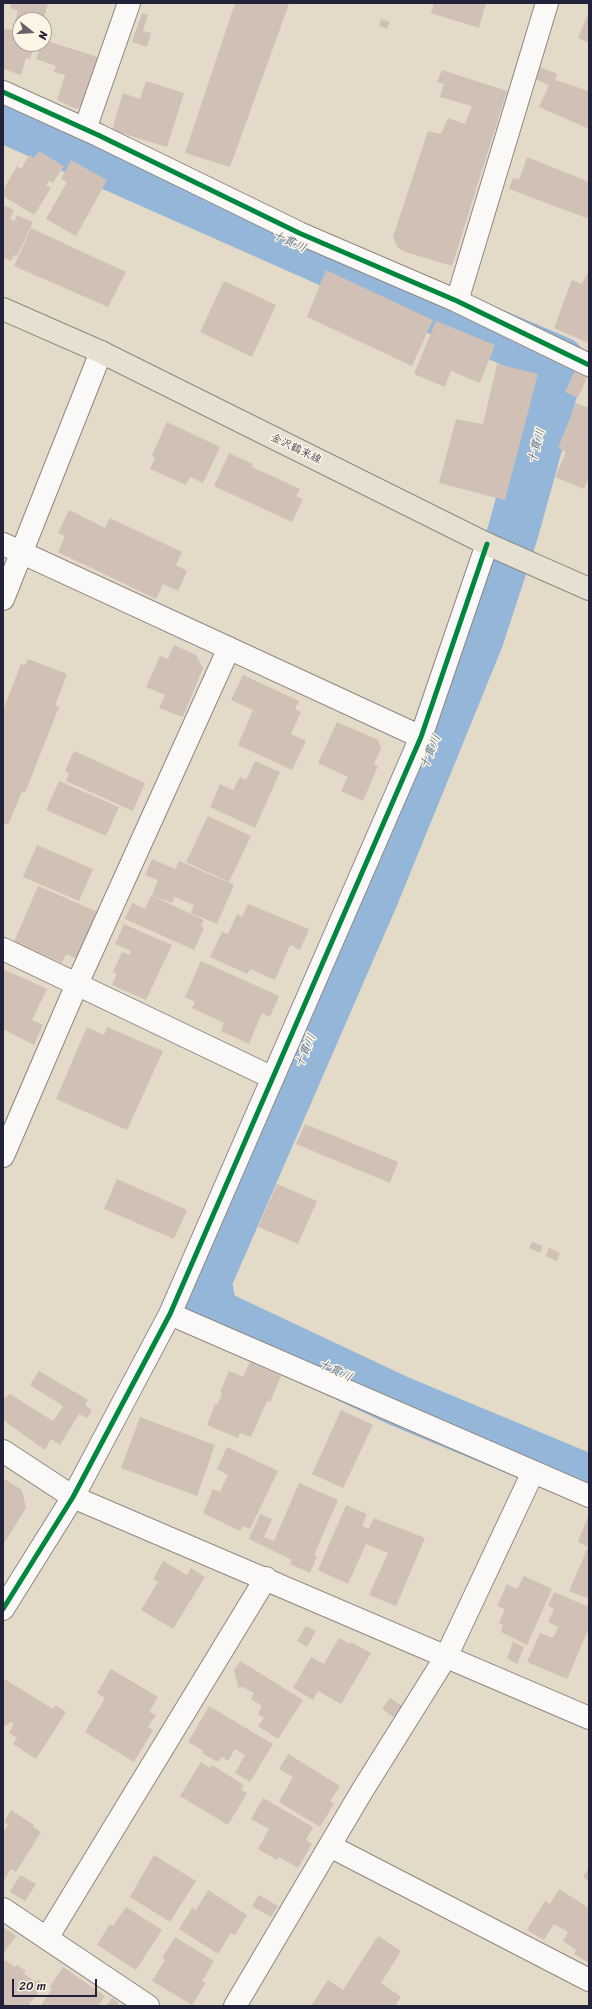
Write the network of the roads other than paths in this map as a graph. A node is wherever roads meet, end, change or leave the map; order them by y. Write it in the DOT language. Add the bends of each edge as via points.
graph roads {
  1 [pos="129,3"];
  2 [pos="547,3"];
  3 [pos="3,92"];
  4 [pos="85,129"];
  5 [pos="457,301"];
  6 [pos="3,309"];
  7 [pos="101,352"];
  8 [pos="589,365"];
  9 [pos="12,548"];
  10 [pos="502,551"];
  11 [pos="589,589"];
  12 [pos="3,599"];
  13 [pos="229,648"];
  14 [pos="421,737"];
  15 [pos="3,949"];
  16 [pos="77,984"];
  17 [pos="274,1078"];
  18 [pos="3,1156"];
  19 [pos="170,1314"];
  20 [pos="3,1451"];
  21 [pos="533,1472"];
  22 [pos="589,1496"];
  23 [pos="73,1497"];
  24 [pos="266,1578"];
  25 [pos="3,1609"];
  26 [pos="447,1655"];
  27 [pos="589,1718"];
  28 [pos="330,1846"];
  29 [pos="3,1909"];
  30 [pos="47,1938"];
  31 [pos="589,1980"];
  32 [pos="148,2006"];
  33 [pos="235,2006"];
  1 -- 4 [label="street"];
  2 -- 5 [label="street"];
  3 -- 4 [label="street"];
  4 -- 5 [label="street" via="299,233"];
  5 -- 8 [label="street"];
  6 -- 7 [label="main road, 金沢鶴来線"];
  7 -- 9 [label="street"];
  7 -- 10 [label="main road, 金沢鶴来線"];
  9 -- 12 [label="street"];
  9 -- 13 [label="street"];
  10 -- 11 [label="main road, 金沢鶴来線"];
  10 -- 14 [label="street"];
  13 -- 14 [label="street"];
  13 -- 16 [label="street"];
  14 -- 17 [label="street"];
  15 -- 16 [label="street"];
  16 -- 17 [label="street"];
  16 -- 18 [label="street"];
  17 -- 19 [label="street"];
  19 -- 21 [label="street"];
  19 -- 23 [label="street"];
  20 -- 23 [label="street"];
  21 -- 22 [label="street"];
  21 -- 26 [label="street"];
  23 -- 24 [label="street"];
  23 -- 25 [label="street"];
  24 -- 26 [label="street"];
  24 -- 30 [label="street"];
  26 -- 27 [label="street"];
  26 -- 28 [label="street"];
  28 -- 31 [label="street"];
  28 -- 33 [label="street"];
  29 -- 30 [label="street"];
  30 -- 32 [label="street"];
}
